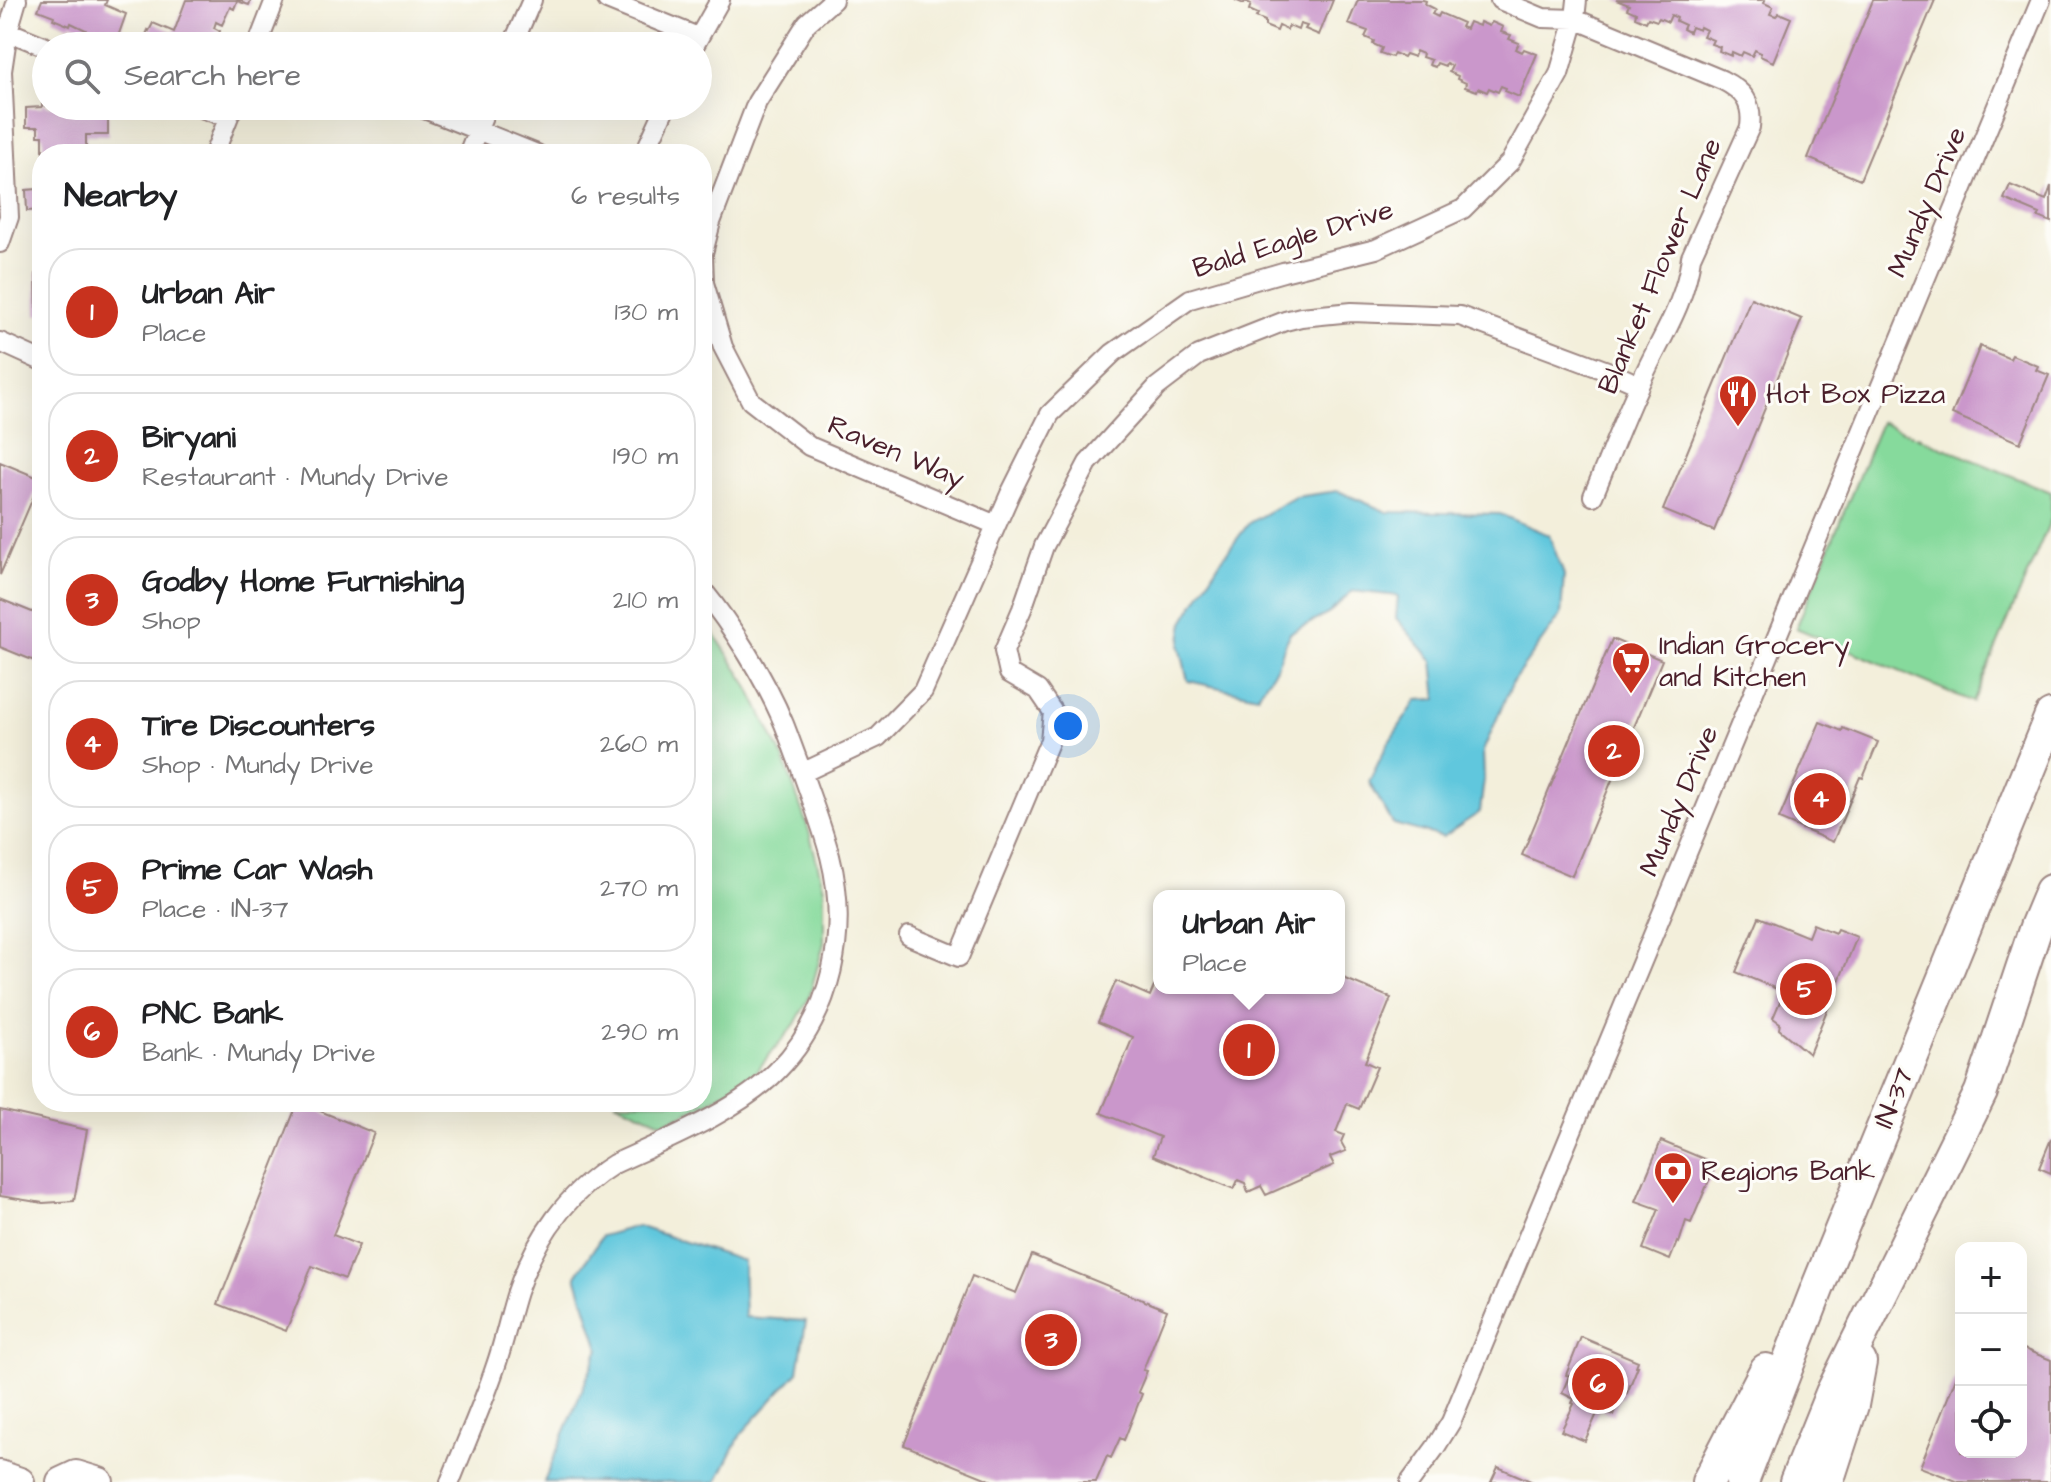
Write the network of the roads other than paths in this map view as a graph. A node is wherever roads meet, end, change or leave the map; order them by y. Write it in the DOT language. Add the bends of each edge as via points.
graph roads {
  1 [pos="17,0"];
  2 [pos="275,0"];
  3 [pos="532,0"];
  4 [pos="607,0"];
  5 [pos="720,0"];
  6 [pos="833,0"];
  7 [pos="1500,0"];
  8 [pos="2041,0"];
  9 [pos="1576,9"];
  10 [pos="4,30"];
  11 [pos="266,32"];
  12 [pos="518,32"];
  13 [pos="676,32"];
  14 [pos="701,32"];
  15 [pos="32,41"];
  16 [pos="228,120"];
  17 [pos="451,120"];
  18 [pos="481,120"];
  19 [pos="660,120"];
  20 [pos="477,131"];
  21 [pos="218,144"];
  22 [pos="472,144"];
  23 [pos="511,144"];
  24 [pos="649,144"];
  25 [pos="712,219"];
  26 [pos="0,243"];
  27 [pos="712,310"];
  28 [pos="0,342"];
  29 [pos="32,356"];
  30 [pos="1639,385"];
  31 [pos="1593,496"];
  32 [pos="996,525"];
  33 [pos="712,603"];
  34 [pos="2051,716"];
  35 [pos="802,773"];
  36 [pos="2051,891"];
  37 [pos="909,936"];
  38 [pos="1817,1289"];
  39 [pos="1869,1320"];
  40 [pos="0,1475"];
  41 [pos="20,1482"];
  42 [pos="61,1482"];
  43 [pos="99,1482"];
  44 [pos="450,1482"];
  45 [pos="1410,1482"];
  46 [pos="1708,1482"];
  47 [pos="1742,1482"];
  48 [pos="1796,1482"];
  49 [pos="1827,1482"];
  1 -- 10 [label="street"];
  2 -- 11 [label="street"];
  3 -- 12 [label="street"];
  4 -- 13 [label="street"];
  5 -- 14 [label="street"];
  6 -- 25 [label="street, Raven Way" via="807,23 757,102"];
  7 -- 9 [label="street" via="1543,18"];
  8 -- 45 [label="street, Mundy Drive" via="1451,1422"];
  9 -- 30 [label="street, Blanket Flower Lane" via="1734,86 1751,115 1691,257 1672,322"];
  9 -- 32 [label="street, Bald Eagle Drive" via="1559,74 1510,162 1463,209 1376,249 1190,299 1113,353 1050,414"];
  10 -- 15 [label="street"];
  10 -- 26 [label="street" via="9,217"];
  16 -- 21 [label="street"];
  17 -- 20 [label="street"];
  18 -- 20 [label="street"];
  19 -- 24 [label="street"];
  20 -- 22 [label="street"];
  20 -- 23 [label="street"];
  27 -- 32 [label="street, Raven Way" via="723,347 751,401 809,446"];
  28 -- 29 [label="street"];
  30 -- 31 [label="street, Blanket Flower Lane"];
  30 -- 37 [label="street" via="1460,316 1352,312 1301,317 1199,355 1157,387 1088,463 1044,546 1004,651 1009,673 1038,690 1053,712 1050,740 959,957"];
  32 -- 35 [label="street, Bald Eagle Drive" via="923,691 878,737"];
  33 -- 35 [label="street" via="769,692"];
  34 -- 38 [label="highway, IN-37"];
  35 -- 44 [label="street" via="831,859 838,907 832,973 815,1018 789,1057 750,1094 614,1164 561,1210 525,1272 494,1372"];
  36 -- 39 [label="highway" via="1981,1092"];
  38 -- 46 [label="highway" via="1780,1344"];
  38 -- 47 [label="highway, IN-37"];
  39 -- 48 [label="highway"];
  39 -- 49 [label="highway" via="1852,1405"];
  40 -- 41 [label="main road"];
  42 -- 43 [label="main road" via="76,1475"];
}
